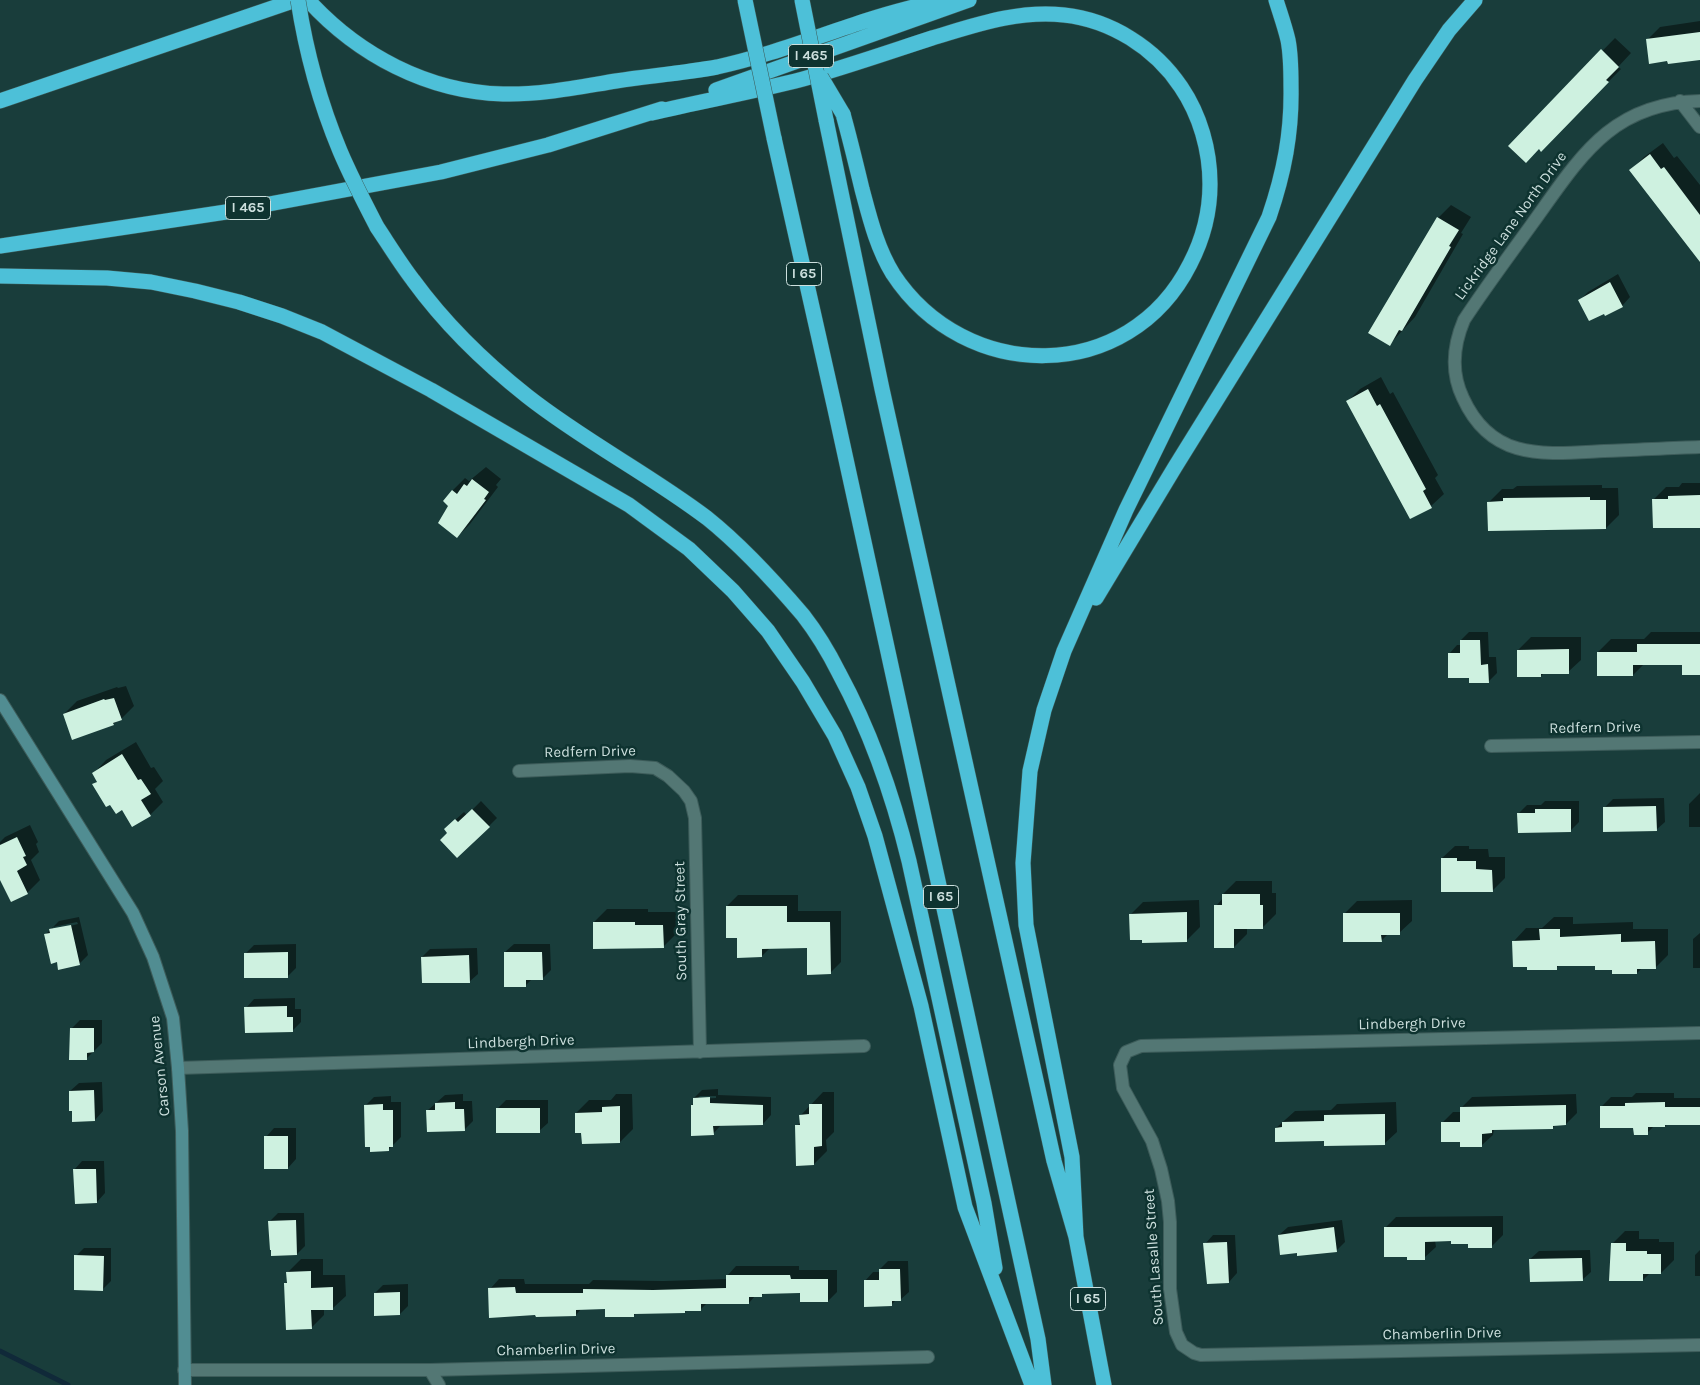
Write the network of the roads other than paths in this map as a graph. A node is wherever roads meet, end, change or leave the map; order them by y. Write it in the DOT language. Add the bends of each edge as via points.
graph roads {
  1 [pos="297,0"];
  2 [pos="308,0"];
  3 [pos="745,0"];
  4 [pos="802,0"];
  5 [pos="941,0"];
  6 [pos="969,0"];
  7 [pos="1276,0"];
  8 [pos="1475,0"];
  9 [pos="816,69"];
  10 [pos="0,101"];
  11 [pos="1680,101"];
  12 [pos="1700,101"];
  13 [pos="652,113"];
  14 [pos="1700,127"];
  15 [pos="0,246"];
  16 [pos="0,276"];
  17 [pos="1700,447"];
  18 [pos="1064,651"];
  19 [pos="0,700"];
  20 [pos="1700,742"];
  21 [pos="1491,746"];
  22 [pos="519,770"];
  23 [pos="684,791"];
  24 [pos="1700,1033"];
  25 [pos="864,1046"];
  26 [pos="700,1052"];
  27 [pos="1126,1052"];
  28 [pos="178,1068"];
  29 [pos="1076,1237"];
  30 [pos="1001,1304"];
  31 [pos="1700,1345"];
  32 [pos="1185,1348"];
  33 [pos="928,1357"];
  34 [pos="184,1370"];
  35 [pos="430,1370"];
  36 [pos="184,1385"];
  37 [pos="439,1385"];
  38 [pos="1032,1385"];
  39 [pos="1044,1385"];
  40 [pos="1104,1385"];
  1 -- 10 [label="highway"];
  1 -- 30 [label="highway, bridge" via="315,81 340,152 377,227 413,281 470,347 526,395 669,491 742,550 804,616 827,650 862,719 897,812 984,1203"];
  2 -- 5 [label="highway" via="352,41 398,68 421,78 473,92 518,94 716,67"];
  3 -- 39 [label="highway, I 65, bridge" via="1038,1339"];
  4 -- 9 [label="highway, I 65, bridge"];
  6 -- 13 [label="highway, I 465"];
  7 -- 18 [label="highway" via="1291,60 1290,129 1280,186 1269,217 1126,510"];
  8 -- 18 [label="highway" via="1449,30 1400,105"];
  9 -- 13 [label="highway, bridge" via="844,114 873,228 884,257 904,288 928,314 965,338 992,350 1021,355 1066,355 1094,348 1128,332 1158,309 1176,288 1192,261 1203,234 1209,206 1209,162 1202,129 1186,94 1168,69 1145,48 1114,29 1081,18 1029,14 992,20 802,79"];
  9 -- 29 [label="highway, I 65, bridge" via="882,389 1054,1161"];
  11 -- 12 [label="street, Lickridge Lane North Drive"];
  11 -- 14 [label="street"];
  11 -- 17 [label="street, Lickridge Lane North Drive" via="1637,114 1608,131 1573,167 1464,320 1458,336 1455,367 1457,384 1466,406 1480,426 1519,450 1543,454"];
  13 -- 15 [label="highway, I 465" via="548,145 441,172 226,212"];
  16 -- 30 [label="highway" via="151,282 240,302 322,332 431,390 629,505 689,549 733,591 768,631 807,689 835,736 858,787 875,836 921,1006 965,1207"];
  18 -- 29 [label="highway" via="1036,739 1023,863 1026,925 1072,1157"];
  19 -- 28 [label="main road, Carson Avenue" via="133,913 153,957 171,1010"];
  20 -- 21 [label="street, Redfern Drive"];
  22 -- 23 [label="street, Redfern Drive" via="655,768"];
  23 -- 26 [label="street, South Gray Street" via="691,801 695,818"];
  24 -- 27 [label="street, Lindbergh Drive" via="1141,1046"];
  25 -- 26 [label="street, Lindbergh Drive"];
  26 -- 28 [label="street, Lindbergh Drive"];
  27 -- 32 [label="street, South Lasalle Street" via="1120,1065 1123,1088 1152,1141 1165,1183 1170,1222 1172,1310 1178,1339"];
  28 -- 34 [label="main road, Carson Avenue" via="182,1131"];
  29 -- 40 [label="highway, I 65"];
  30 -- 38 [label="highway"];
  31 -- 32 [label="street, Chamberlin Drive" via="1201,1355"];
  33 -- 35 [label="street, Chamberlin Drive"];
  34 -- 35 [label="street, Chamberlin Drive"];
  34 -- 36 [label="main road, Carson Avenue"];
  35 -- 37 [label="street"];
}
